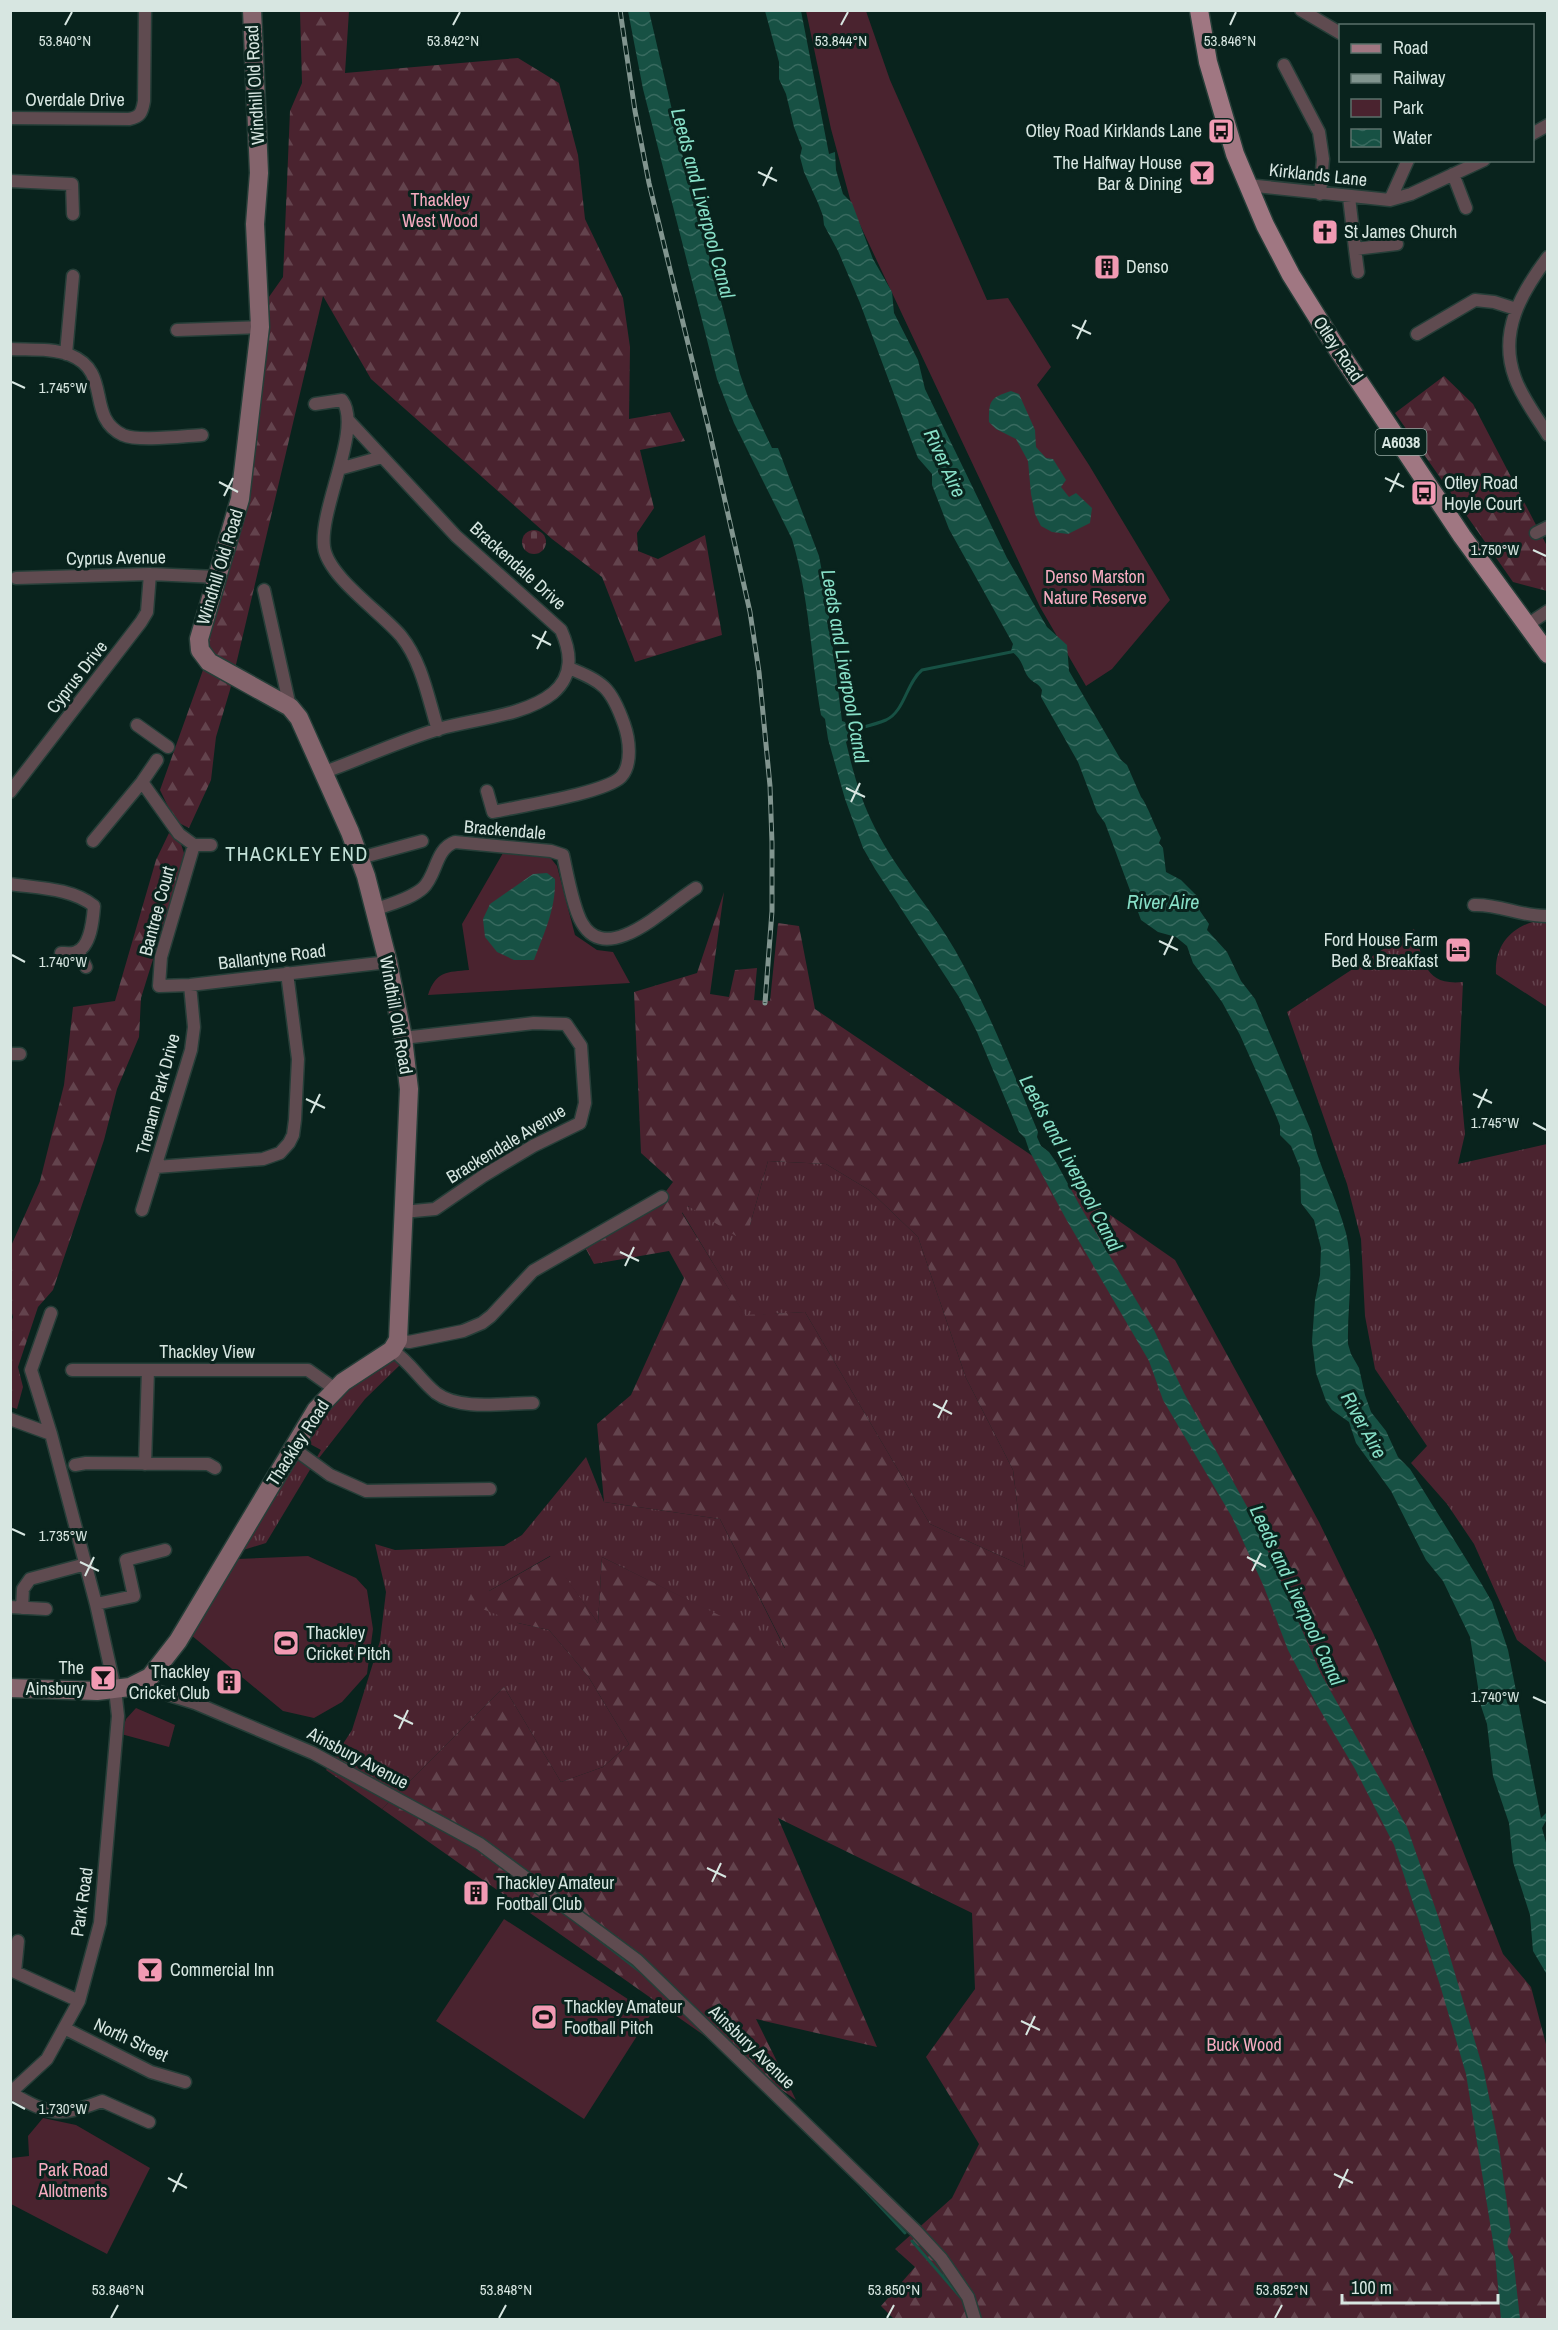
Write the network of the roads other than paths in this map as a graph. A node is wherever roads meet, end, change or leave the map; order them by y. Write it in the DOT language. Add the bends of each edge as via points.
graph roads {
  1 [pos="145,10"];
  2 [pos="252,10"];
  3 [pos="1199,10"];
  4 [pos="1301,10"];
  5 [pos="1339,32"];
  6 [pos="1284,65"];
  7 [pos="10,118"];
  8 [pos="1548,125"];
  9 [pos="1534,133"];
  10 [pos="1407,162"];
  11 [pos="1480,162"];
  12 [pos="1454,174"];
  13 [pos="10,182"];
  14 [pos="1247,185"];
  15 [pos="1320,194"];
  16 [pos="1348,197"];
  17 [pos="1390,200"];
  18 [pos="1466,208"];
  19 [pos="73,214"];
  20 [pos="1397,244"];
  21 [pos="1355,249"];
  22 [pos="1545,266"];
  23 [pos="1358,272"];
  24 [pos="73,276"];
  25 [pos="1516,309"];
  26 [pos="260,327"];
  27 [pos="177,330"];
  28 [pos="1416,334"];
  29 [pos="10,349"];
  30 [pos="66,354"];
  31 [pos="315,404"];
  32 [pos="349,422"];
  33 [pos="202,435"];
  34 [pos="1548,435"];
  35 [pos="382,457"];
  36 [pos="339,469"];
  37 [pos="150,574"];
  38 [pos="217,577"];
  39 [pos="16,578"];
  40 [pos="264,590"];
  41 [pos="1548,611"];
  42 [pos="1527,625"];
  43 [pos="1548,654"];
  44 [pos="569,668"];
  45 [pos="290,707"];
  46 [pos="137,724"];
  47 [pos="438,730"];
  48 [pos="168,747"];
  49 [pos="157,760"];
  50 [pos="322,773"];
  51 [pos="142,782"];
  52 [pos="487,791"];
  53 [pos="10,792"];
  54 [pos="93,841"];
  55 [pos="422,841"];
  56 [pos="194,845"];
  57 [pos="211,845"];
  58 [pos="360,858"];
  59 [pos="10,884"];
  60 [pos="696,888"];
  61 [pos="1474,905"];
  62 [pos="375,910"];
  63 [pos="1548,916"];
  64 [pos="78,951"];
  65 [pos="61,952"];
  66 [pos="388,962"];
  67 [pos="86,967"];
  68 [pos="287,973"];
  69 [pos="190,985"];
  70 [pos="159,986"];
  71 [pos="403,1038"];
  72 [pos="156,1167"];
  73 [pos="662,1197"];
  74 [pos="142,1210"];
  75 [pos="404,1212"];
  76 [pos="51,1313"];
  77 [pos="395,1345"];
  78 [pos="72,1370"];
  79 [pos="148,1370"];
  80 [pos="335,1389"];
  81 [pos="533,1403"];
  82 [pos="14,1421"];
  83 [pos="51,1434"];
  84 [pos="292,1448"];
  85 [pos="145,1464"];
  86 [pos="75,1465"];
  87 [pos="215,1468"];
  88 [pos="490,1489"];
  89 [pos="165,1550"];
  90 [pos="86,1564"];
  91 [pos="96,1604"];
  92 [pos="16,1608"];
  93 [pos="46,1610"];
  94 [pos="143,1682"];
  95 [pos="10,1688"];
  96 [pos="115,1689"];
  97 [pos="18,1941"];
  98 [pos="79,2001"];
  99 [pos="64,2028"];
  100 [pos="185,2082"];
  101 [pos="11,2093"];
  102 [pos="149,2122"];
  103 [pos="975,2319"];
  1 -- 7 [label="street, Overdale Drive" via="144,101 138,117"];
  2 -- 26 [label="street, Windhill Old Road"];
  3 -- 14 [label="main road, Otley Road / A6038" via="1208,62"];
  4 -- 5 [label="street"];
  6 -- 15 [label="street" via="1319,132 1323,159"];
  8 -- 9 [label="street"];
  10 -- 17 [label="street"];
  11 -- 12 [label="street, Kirklands Lane"];
  12 -- 17 [label="street, Kirklands Lane"];
  12 -- 18 [label="street"];
  13 -- 19 [label="street" via="72,184"];
  14 -- 15 [label="street, Kirklands Lane"];
  14 -- 42 [label="main road, Otley Road / A6038" via="1264,225 1323,328 1462,536"];
  15 -- 16 [label="street, Kirklands Lane"];
  16 -- 17 [label="street, Kirklands Lane"];
  16 -- 21 [label="street"];
  20 -- 21 [label="street"];
  21 -- 23 [label="street"];
  22 -- 25 [label="street" via="1524,290"];
  24 -- 30 [label="street"];
  25 -- 28 [label="street" via="1474,300"];
  25 -- 34 [label="street" via="1508,344 1515,380"];
  26 -- 27 [label="street"];
  26 -- 38 [label="street, Windhill Old Road" via="240,499"];
  29 -- 30 [label="street"];
  30 -- 33 [label="street" via="91,370 97,382 100,410 113,429 137,438"];
  31 -- 32 [label="street, Brackendale Drive" via="342,400"];
  32 -- 35 [label="street, Brackendale Drive"];
  32 -- 36 [label="street"];
  35 -- 36 [label="street"];
  35 -- 44 [label="street, Brackendale Drive" via="456,536 561,630 569,647"];
  36 -- 47 [label="street" via="326,515 324,547 338,573 401,636 416,659"];
  37 -- 38 [label="street, Cyprus Avenue"];
  37 -- 39 [label="street, Cyprus Avenue"];
  37 -- 53 [label="street, Cyprus Drive" via="147,612 141,622"];
  38 -- 45 [label="street, Windhill Old Road" via="199,639 200,650 209,662"];
  40 -- 45 [label="street"];
  41 -- 42 [label="street"];
  42 -- 43 [label="main road, Otley Road / A6038"];
  44 -- 47 [label="street" via="555,692 539,702"];
  44 -- 52 [label="street" via="598,680 618,706 626,729 628,753 623,775 600,789 494,812"];
  45 -- 50 [label="street, Windhill Old Road" via="299,718"];
  46 -- 48 [label="street"];
  47 -- 50 [label="street"];
  49 -- 51 [label="street"];
  50 -- 58 [label="street, Windhill Old Road"];
  51 -- 54 [label="street"];
  51 -- 56 [label="street" via="179,834"];
  55 -- 58 [label="street"];
  56 -- 57 [label="street"];
  56 -- 70 [label="street, Bantree Court" via="161,957"];
  58 -- 62 [label="street, Windhill Old Road"];
  59 -- 64 [label="street" via="68,894 94,906 87,939"];
  60 -- 62 [label="street, Brackendale" via="654,920 609,940 589,933 580,921 563,855 455,842 443,850 423,888"];
  61 -- 63 [label="street"];
  62 -- 66 [label="street, Windhill Old Road"];
  64 -- 65 [label="street"];
  64 -- 67 [label="street"];
  66 -- 68 [label="street, Ballantyne Road"];
  66 -- 71 [label="street, Windhill Old Road"];
  68 -- 69 [label="street, Ballantyne Road"];
  68 -- 72 [label="street" via="298,1059 295,1120 289,1143 280,1153 263,1159"];
  69 -- 70 [label="street, Ballantyne Road"];
  69 -- 72 [label="street, Trenam Park Drive" via="194,1027 191,1050"];
  71 -- 75 [label="street, Windhill Old Road" via="409,1089"];
  71 -- 75 [label="street, Brackendale Avenue" via="534,1023 566,1024 581,1046 585,1103 580,1123 533,1146 435,1209"];
  72 -- 74 [label="street, Trenam Park Drive"];
  73 -- 77 [label="street" via="533,1271 491,1316 473,1328"];
  75 -- 77 [label="street, Windhill Old Road"];
  76 -- 83 [label="street, Park Road" via="31,1370"];
  77 -- 80 [label="street, Thackley Road"];
  77 -- 81 [label="street" via="436,1393 455,1402"];
  78 -- 79 [label="street, Thackley View"];
  79 -- 80 [label="street, Thackley View" via="308,1370"];
  79 -- 85 [label="street"];
  80 -- 84 [label="street, Thackley Road"];
  82 -- 83 [label="street"];
  83 -- 90 [label="street, Park Road"];
  84 -- 88 [label="street" via="330,1475 366,1491"];
  84 -- 94 [label="street, Thackley Road" via="178,1641 161,1666"];
  85 -- 86 [label="street"];
  85 -- 87 [label="street" via="208,1464"];
  89 -- 91 [label="street" via="126,1560 134,1596"];
  90 -- 91 [label="street, Park Road"];
  90 -- 92 [label="street" via="30,1579"];
  91 -- 96 [label="street, Park Road"];
  92 -- 93 [label="street"];
  94 -- 96 [label="street"];
  94 -- 103 [label="street, Ainsbury Avenue" via="153,1690 195,1703 313,1753 480,1844 637,1960 916,2231 968,2297"];
  95 -- 96 [label="street"];
  96 -- 98 [label="street, Park Road" via="118,1716 100,1923"];
  97 -- 98 [label="street" via="15,1972"];
  98 -- 99 [label="street, Park Road"];
  99 -- 100 [label="street, North Street" via="151,2072"];
  99 -- 101 [label="street, Park Road" via="47,2059"];
  101 -- 102 [label="street" via="37,2108 59,2113 102,2101"];
}
